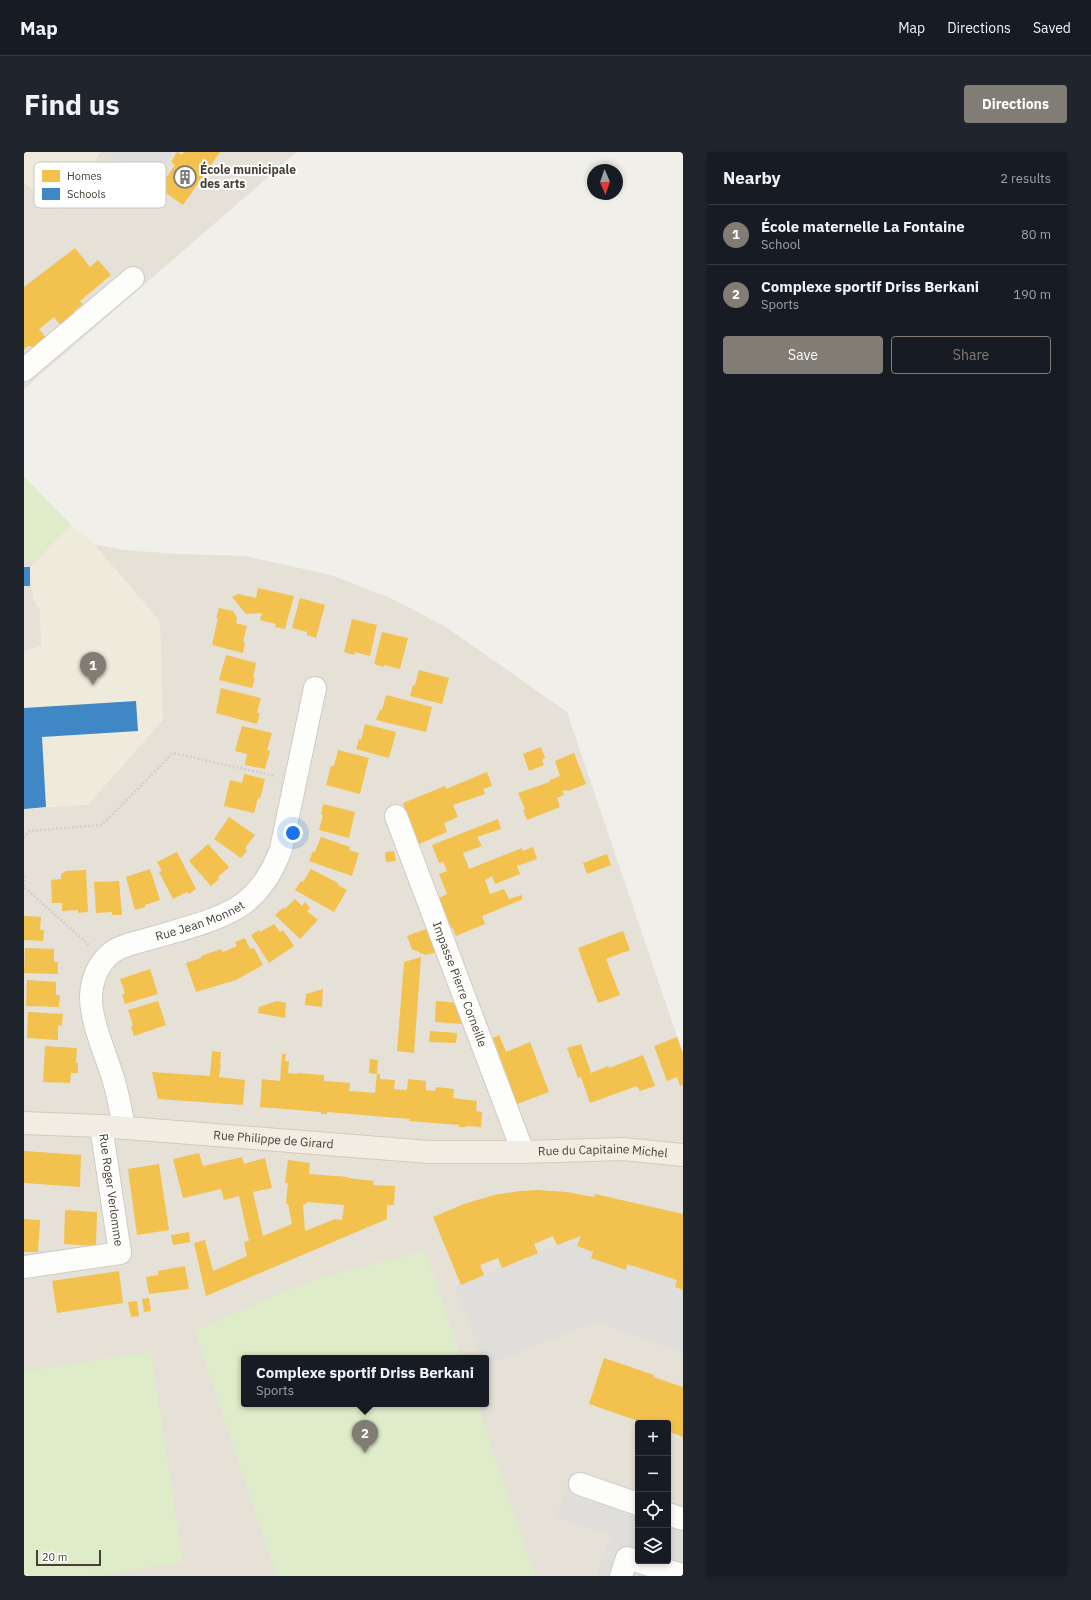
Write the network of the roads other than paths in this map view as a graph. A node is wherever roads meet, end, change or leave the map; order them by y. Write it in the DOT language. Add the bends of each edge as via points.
graph roads {
  1 [pos="133,278"];
  2 [pos="24,370"];
  3 [pos="315,688"];
  4 [pos="396,816"];
  5 [pos="24,1123"];
  6 [pos="101,1126"];
  7 [pos="124,1128"];
  8 [pos="523,1152"];
  9 [pos="683,1155"];
  10 [pos="24,1267"];
  11 [pos="580,1484"];
  12 [pos="635,1503"];
  13 [pos="671,1515"];
  14 [pos="683,1519"];
  15 [pos="682,1574"];
  16 [pos="621,1576"];
  1 -- 2 [label="street"];
  3 -- 7 [label="street, Rue Jean Monnet" via="281,849 274,867 263,884 248,900 232,910 129,945 112,953 100,965 91,998 95,1022 114,1079"];
  4 -- 8 [label="street, Impasse Pierre Corneille"];
  5 -- 6 [label="main road, Rue Philippe de Girard"];
  6 -- 7 [label="main road, Rue Philippe de Girard"];
  6 -- 10 [label="street, Rue Roger Verlomme" via="120,1253"];
  7 -- 8 [label="main road, Rue Philippe de Girard" via="429,1152"];
  8 -- 9 [label="main road, Rue du Capitaine Michel" via="623,1149"];
  11 -- 12 [label="street"];
  13 -- 14 [label="street"];
  15 -- 16 [label="street" via="627,1558"];
}
